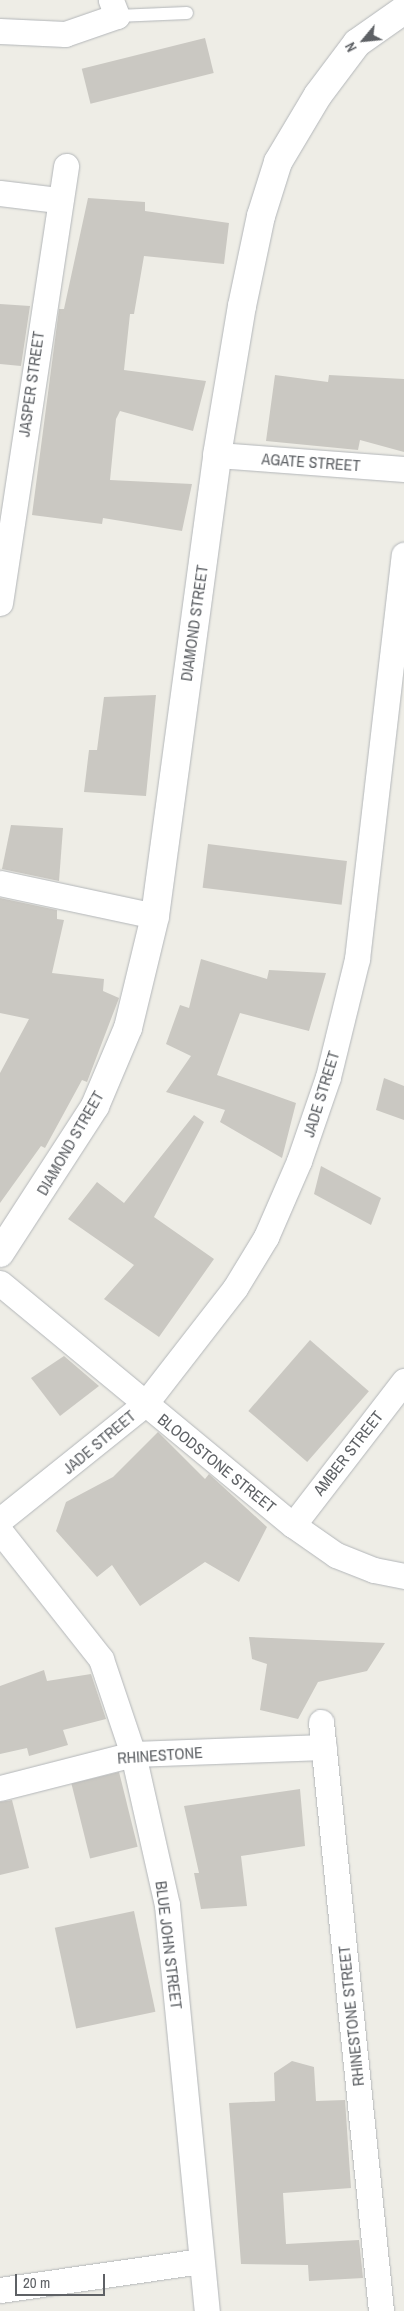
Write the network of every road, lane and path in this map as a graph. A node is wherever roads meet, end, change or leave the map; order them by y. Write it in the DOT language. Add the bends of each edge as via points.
graph roads {
  1 [pos="114,8"];
  2 [pos="404,10"];
  3 [pos="187,13"];
  4 [pos="0,31"];
  5 [pos="66,166"];
  6 [pos="0,193"];
  7 [pos="58,200"];
  8 [pos="217,455"];
  9 [pos="404,469"];
  10 [pos="404,555"];
  11 [pos="0,603"];
  12 [pos="0,883"];
  13 [pos="155,916"];
  14 [pos="0,1253"];
  15 [pos="0,1283"];
  16 [pos="404,1382"];
  17 [pos="145,1404"];
  18 [pos="0,1520"];
  19 [pos="293,1525"];
  20 [pos="0,1531"];
  21 [pos="404,1576"];
  22 [pos="321,1722"];
  23 [pos="324,1747"];
  24 [pos="133,1754"];
  25 [pos="0,1788"];
  26 [pos="201,2261"];
  27 [pos="0,2290"];
  28 [pos="207,2311"];
  29 [pos="382,2311"];
  1 -- 3 [label="lane"];
  1 -- 4 [label="street" via="56,35"];
  2 -- 8 [label="street, DIAMOND STREET" via="357,43 318,95 278,162 260,216"];
  5 -- 7 [label="street, JASPER STREET"];
  6 -- 7 [label="street"];
  7 -- 11 [label="street, JASPER STREET"];
  8 -- 9 [label="street, AGATE STREET"];
  8 -- 13 [label="street, DIAMOND STREET"];
  10 -- 17 [label="street, JADE STREET" via="357,959 328,1077 300,1161 266,1237 235,1288"];
  12 -- 13 [label="street"];
  13 -- 14 [label="street, DIAMOND STREET" via="128,1028 95,1106"];
  15 -- 17 [label="street, BLOODSTONE STREET"];
  16 -- 19 [label="street, AMBER STREET"];
  17 -- 18 [label="street, JADE STREET"];
  17 -- 19 [label="street, BLOODSTONE STREET"];
  19 -- 21 [label="street, BLOODSTONE STREET" via="336,1555 374,1570"];
  20 -- 24 [label="street, BLUE JOHN STREET" via="101,1659"];
  22 -- 23 [label="street, RHINESTONE STREET"];
  23 -- 24 [label="street, RHINESTONE"];
  23 -- 29 [label="street, RHINESTONE STREET"];
  24 -- 25 [label="street, RHINESTONE"];
  24 -- 26 [label="street, BLUE JOHN STREET" via="167,1905"];
  26 -- 27 [label="street"];
  26 -- 28 [label="street, BLUE JOHN STREET"];
}
